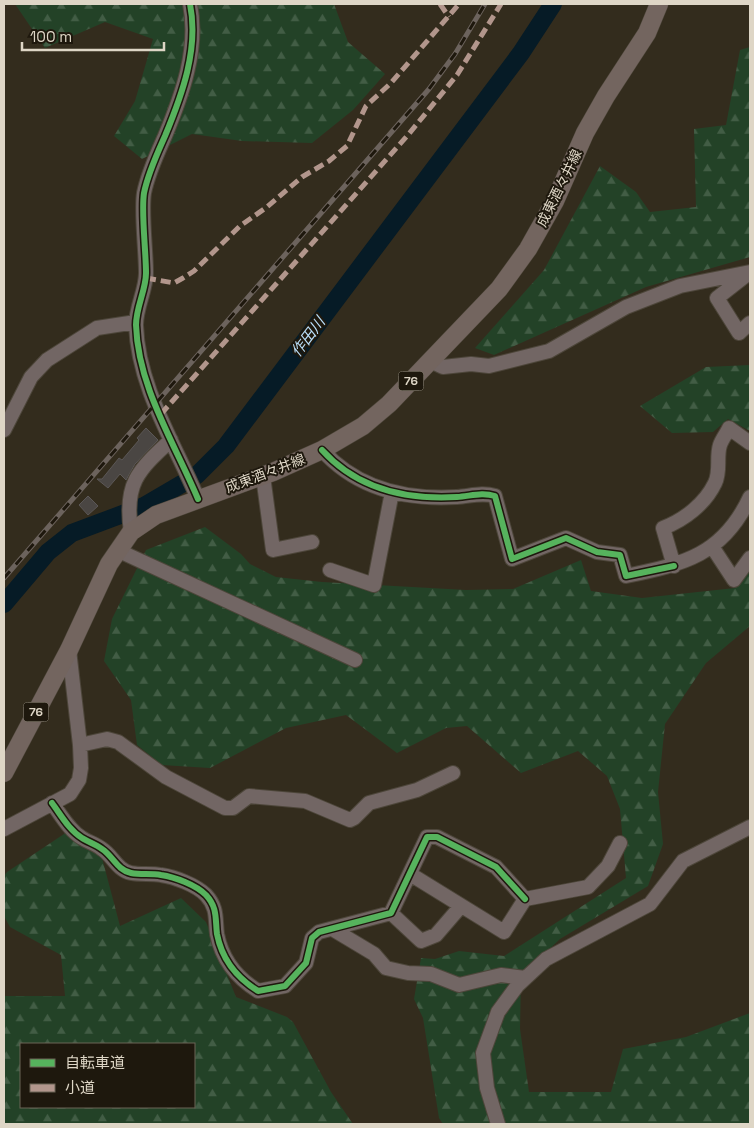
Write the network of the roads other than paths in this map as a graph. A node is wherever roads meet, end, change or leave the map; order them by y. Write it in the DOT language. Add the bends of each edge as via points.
graph roads {
  1 [pos="190,4"];
  2 [pos="659,4"];
  3 [pos="750,272"];
  4 [pos="136,322"];
  5 [pos="750,323"];
  6 [pos="430,361"];
  7 [pos="4,430"];
  8 [pos="171,440"];
  9 [pos="750,443"];
  10 [pos="322,450"];
  11 [pos="263,476"];
  12 [pos="392,492"];
  13 [pos="750,497"];
  14 [pos="198,499"];
  15 [pos="131,532"];
  16 [pos="312,542"];
  17 [pos="713,548"];
  18 [pos="117,550"];
  19 [pos="750,558"];
  20 [pos="674,566"];
  21 [pos="330,570"];
  22 [pos="69,650"];
  23 [pos="355,660"];
  24 [pos="80,745"];
  25 [pos="4,773"];
  26 [pos="454,773"];
  27 [pos="52,803"];
  28 [pos="750,826"];
  29 [pos="4,829"];
  30 [pos="620,843"];
  31 [pos="410,874"];
  32 [pos="525,899"];
  33 [pos="461,906"];
  34 [pos="391,912"];
  35 [pos="334,930"];
  36 [pos="525,978"];
  37 [pos="498,1124"];
  1 -- 4 [label="street" via="192,53 144,194 146,278"];
  2 -- 6 [label="main road, 成東酒々井線 / 76" via="647,33 585,133 528,249 499,289"];
  3 -- 5 [label="street" via="717,298 739,333"];
  3 -- 6 [label="street" via="671,289 626,307 549,352 488,366 443,367"];
  4 -- 7 [label="street" via="97,328 47,360 31,377"];
  4 -- 8 [label="street" via="138,350 146,383"];
  6 -- 10 [label="main road, 成東酒々井線 / 76" via="363,426"];
  8 -- 14 [label="street"];
  8 -- 15 [label="street" via="133,482 130,490"];
  9 -- 20 [label="street" via="730,428 720,445 715,483 700,504 679,521 663,528"];
  10 -- 11 [label="main road, 成東酒々井線 / 76"];
  10 -- 12 [label="street" via="336,466 362,482"];
  11 -- 14 [label="main road, 成東酒々井線 / 76"];
  11 -- 16 [label="street" via="273,550"];
  12 -- 20 [label="street" via="415,497 485,493 495,496 512,559 566,538 596,552 620,554 626,576"];
  12 -- 21 [label="street" via="374,585"];
  13 -- 17 [label="street" via="729,531"];
  14 -- 15 [label="main road, 成東酒々井線 / 76" via="156,515"];
  15 -- 18 [label="main road, 成東酒々井線 / 76"];
  17 -- 19 [label="street" via="734,580"];
  17 -- 20 [label="street"];
  18 -- 22 [label="main road, 成東酒々井線 / 76"];
  18 -- 23 [label="street"];
  22 -- 24 [label="street"];
  22 -- 25 [label="main road, 成東酒々井線 / 76"];
  24 -- 26 [label="street" via="107,739 118,742 166,777 225,808 233,808 249,796 305,801 350,820 369,803 417,790"];
  24 -- 27 [label="street" via="82,768 76,788"];
  27 -- 29 [label="street"];
  27 -- 35 [label="street" via="72,829 102,848 124,871 163,875 199,889 207,896 214,904 218,938 228,962 235,974 258,992 285,986 306,963 312,938 319,932"];
  28 -- 36 [label="street" via="683,861 650,904 546,959"];
  30 -- 32 [label="street" via="608,866 588,887"];
  31 -- 32 [label="street" via="427,837 437,837 496,867"];
  31 -- 33 [label="street"];
  31 -- 34 [label="street"];
  32 -- 33 [label="street" via="504,932"];
  33 -- 34 [label="street" via="436,935 421,941"];
  34 -- 35 [label="street"];
  35 -- 36 [label="street" via="374,954 386,968 431,974 459,985 501,975"];
  36 -- 37 [label="street" via="498,1012 484,1053 487,1088"];
}
